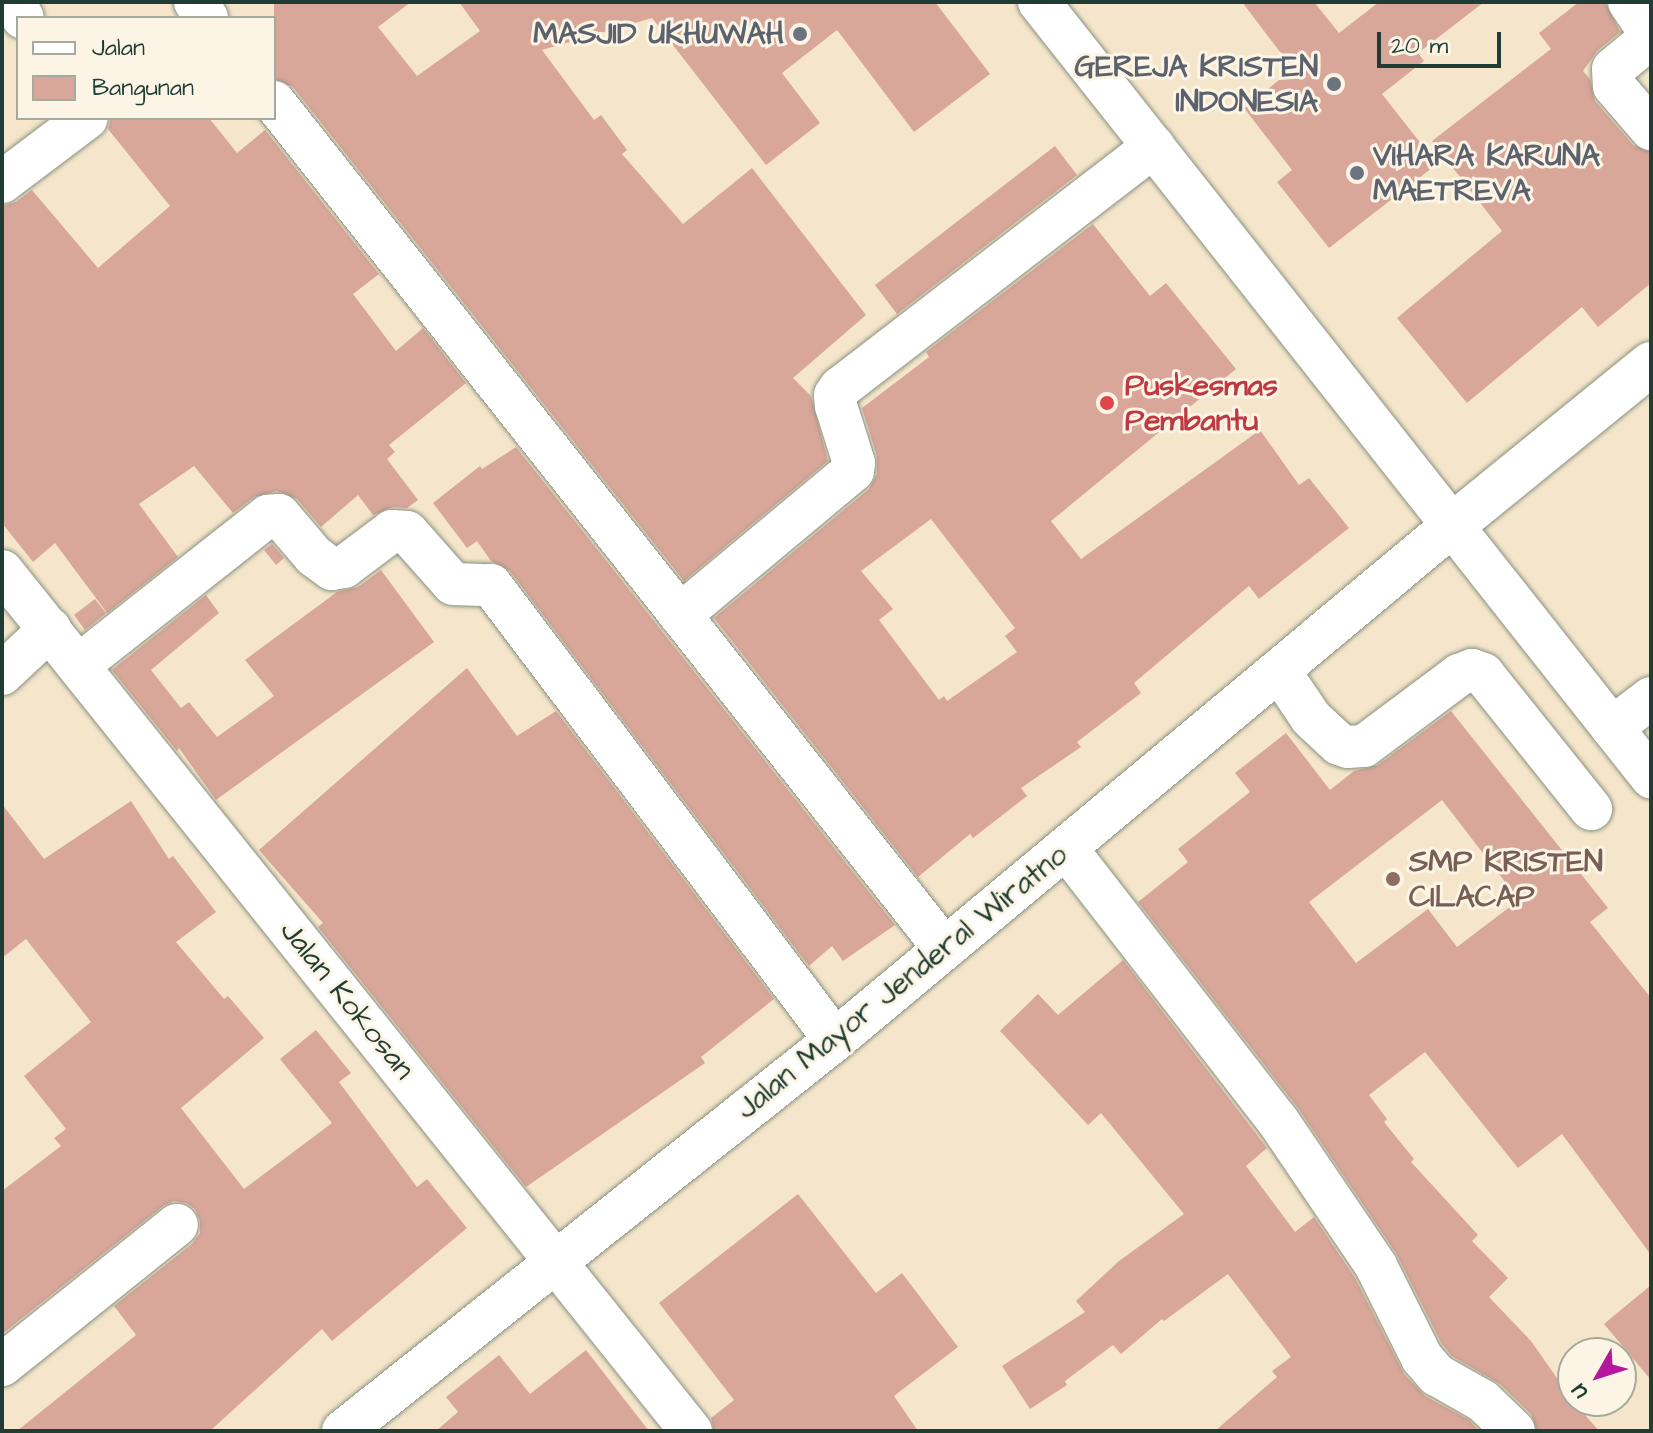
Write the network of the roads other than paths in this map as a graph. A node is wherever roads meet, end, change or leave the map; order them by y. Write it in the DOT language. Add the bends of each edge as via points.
graph roads {
  1 [pos="1039,2"];
  2 [pos="1629,2"];
  3 [pos="276,105"];
  4 [pos="84,120"];
  5 [pos="1651,129"];
  6 [pos="1154,146"];
  7 [pos="2,182"];
  8 [pos="1651,364"];
  9 [pos="1454,524"];
  10 [pos="2,571"];
  11 [pos="680,615"];
  12 [pos="50,629"];
  13 [pos="79,665"];
  14 [pos="1280,672"];
  15 [pos="2,674"];
  16 [pos="1651,698"];
  17 [pos="1612,728"];
  18 [pos="1651,777"];
  19 [pos="1591,809"];
  20 [pos="1066,848"];
  21 [pos="944,948"];
  22 [pos="835,1040"];
  23 [pos="177,1225"];
  24 [pos="557,1262"];
  25 [pos="2,1365"];
  26 [pos="343,1431"];
  27 [pos="691,1431"];
  28 [pos="1514,1431"];
  1 -- 6 [label="street"];
  2 -- 5 [label="street" via="1647,29 1648,40 1613,69 1614,86"];
  3 -- 11 [label="street"];
  4 -- 7 [label="street"];
  6 -- 9 [label="street"];
  6 -- 11 [label="street" via="840,388 836,406 853,471"];
  8 -- 9 [label="main road"];
  9 -- 14 [label="street, Jalan Mayor Jenderal Wiratno"];
  9 -- 17 [label="street"];
  10 -- 12 [label="street, Jalan Kokosan"];
  11 -- 21 [label="street"];
  12 -- 13 [label="street, Jalan Kokosan"];
  12 -- 15 [label="street"];
  13 -- 22 [label="street" via="268,516 279,515 332,569 344,567 392,531 407,532 453,584 491,585"];
  13 -- 24 [label="street, Jalan Kokosan"];
  14 -- 19 [label="street" via="1311,718 1348,747 1364,746 1459,675 1472,670 1483,674"];
  14 -- 20 [label="street, Jalan Mayor Jenderal Wiratno"];
  16 -- 17 [label="street"];
  17 -- 18 [label="street"];
  20 -- 21 [label="street, Jalan Mayor Jenderal Wiratno"];
  20 -- 28 [label="street" via="1296,1146 1369,1255 1422,1358 1437,1375 1483,1401"];
  21 -- 22 [label="street, Jalan Mayor Jenderal Wiratno"];
  22 -- 24 [label="street, Jalan Mayor Jenderal Wiratno"];
  23 -- 25 [label="street"];
  24 -- 26 [label="street, Jalan Mayor Jenderal Wiratno"];
  24 -- 27 [label="street, Jalan Kokosan"];
}
